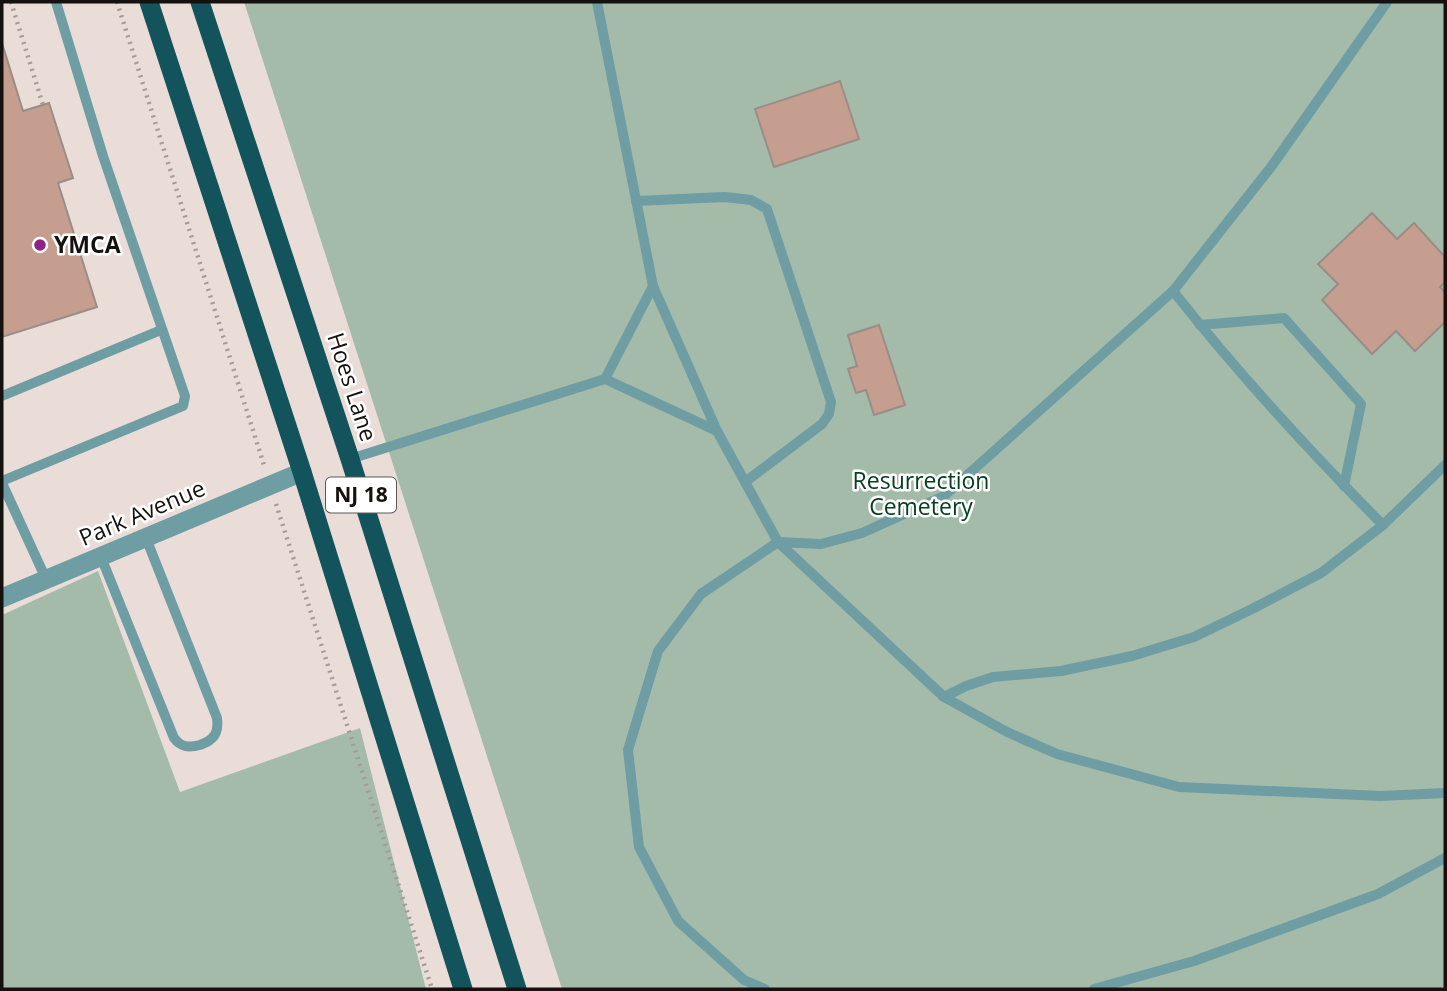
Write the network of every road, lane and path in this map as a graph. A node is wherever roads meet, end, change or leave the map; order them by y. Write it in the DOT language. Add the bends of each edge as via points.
graph roads {
  1 [pos="11,2"];
  2 [pos="56,2"];
  3 [pos="149,2"];
  4 [pos="200,2"];
  5 [pos="597,2"];
  6 [pos="1387,2"];
  7 [pos="43,105"];
  8 [pos="636,201"];
  9 [pos="653,286"];
  10 [pos="1173,291"];
  11 [pos="1200,325"];
  12 [pos="161,330"];
  13 [pos="605,379"];
  14 [pos="2,396"];
  15 [pos="717,431"];
  16 [pos="350,459"];
  17 [pos="1445,465"];
  18 [pos="302,472"];
  19 [pos="2,482"];
  20 [pos="745,482"];
  21 [pos="1344,486"];
  22 [pos="1383,525"];
  23 [pos="146,538"];
  24 [pos="778,542"];
  25 [pos="101,557"];
  26 [pos="46,579"];
  27 [pos="2,598"];
  28 [pos="944,697"];
  29 [pos="1445,793"];
  30 [pos="1445,858"];
  31 [pos="463,989"];
  32 [pos="517,989"];
  33 [pos="765,989"];
  34 [pos="1094,989"];
  1 -- 7 [label="path"];
  2 -- 12 [label="lane"];
  3 -- 18 [label="highway, NJ 18"];
  4 -- 16 [label="highway, Hoes Lane / NJ 18"];
  5 -- 8 [label="lane"];
  6 -- 10 [label="lane" via="1271,167"];
  8 -- 9 [label="lane"];
  8 -- 20 [label="lane" via="725,197 751,200 767,209 831,402 822,424"];
  9 -- 13 [label="lane"];
  9 -- 15 [label="lane"];
  10 -- 11 [label="lane"];
  10 -- 24 [label="lane" via="944,496 848,537 821,544"];
  11 -- 21 [label="lane"];
  11 -- 21 [label="lane" via="1284,318 1361,404"];
  12 -- 14 [label="lane"];
  12 -- 19 [label="lane" via="185,396 183,406"];
  13 -- 15 [label="lane"];
  13 -- 16 [label="lane"];
  15 -- 20 [label="lane"];
  16 -- 32 [label="highway, Hoes Lane / NJ 18"];
  17 -- 22 [label="lane"];
  18 -- 23 [label="street, Park Avenue"];
  18 -- 31 [label="highway, NJ 18"];
  19 -- 26 [label="lane"];
  20 -- 24 [label="lane"];
  21 -- 22 [label="lane"];
  22 -- 28 [label="lane" via="1321,573 1194,637 1061,671 993,677"];
  23 -- 25 [label="street, Park Avenue"];
  23 -- 25 [label="lane" via="216,718 218,728 210,741 185,747 174,738"];
  24 -- 28 [label="lane"];
  24 -- 33 [label="lane" via="701,594 658,651 628,750 639,847 678,921 744,980"];
  25 -- 26 [label="street, Park Avenue"];
  26 -- 27 [label="street, Park Avenue"];
  28 -- 29 [label="lane" via="1057,754 1179,787 1381,796"];
  30 -- 34 [label="lane" via="1378,894 1194,961"];
}
